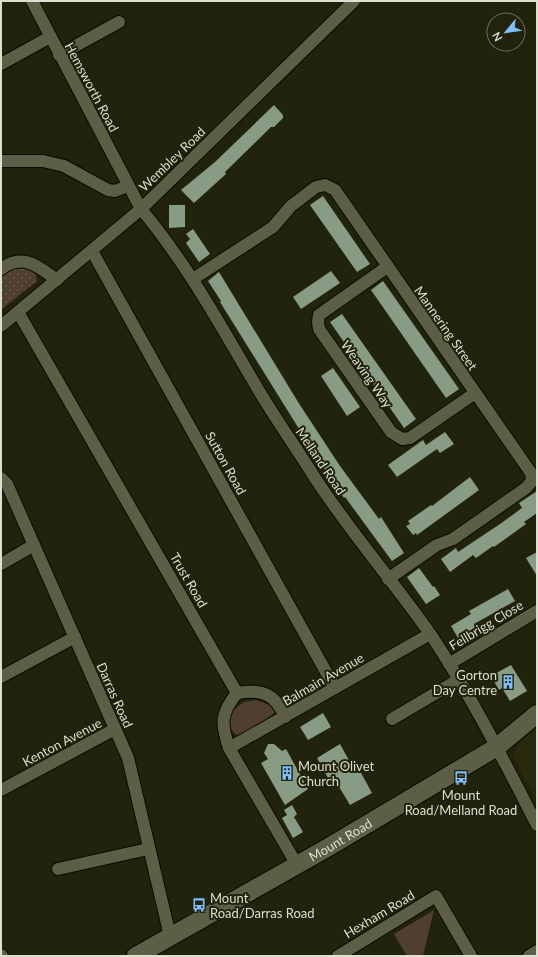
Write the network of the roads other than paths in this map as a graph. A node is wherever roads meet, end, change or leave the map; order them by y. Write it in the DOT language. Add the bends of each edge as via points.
graph roads {
  1 [pos="32,1"];
  2 [pos="354,1"];
  3 [pos="119,22"];
  4 [pos="50,37"];
  5 [pos="59,55"];
  6 [pos="1,64"];
  7 [pos="1,161"];
  8 [pos="128,186"];
  9 [pos="141,209"];
  10 [pos="92,251"];
  11 [pos="387,267"];
  12 [pos="1,269"];
  13 [pos="194,279"];
  14 [pos="57,280"];
  15 [pos="18,312"];
  16 [pos="2,324"];
  17 [pos="475,393"];
  18 [pos="1,478"];
  19 [pos="34,545"];
  20 [pos="1,564"];
  21 [pos="388,579"];
  22 [pos="537,611"];
  23 [pos="430,634"];
  24 [pos="75,637"];
  25 [pos="449,664"];
  26 [pos="1,677"];
  27 [pos="458,680"];
  28 [pos="335,688"];
  29 [pos="237,693"];
  30 [pos="537,714"];
  31 [pos="285,717"];
  32 [pos="392,719"];
  33 [pos="115,729"];
  34 [pos="497,747"];
  35 [pos="229,748"];
  36 [pos="1,790"];
  37 [pos="537,825"];
  38 [pos="148,849"];
  39 [pos="297,865"];
  40 [pos="58,869"];
  41 [pos="170,936"];
  42 [pos="537,951"];
  43 [pos="136,956"];
  44 [pos="338,956"];
  45 [pos="470,956"];
  46 [pos="529,956"];
  1 -- 4 [label="street, Hemsworth Road"];
  2 -- 9 [label="street, Wembley Road"];
  3 -- 5 [label="street"];
  4 -- 5 [label="street, Hemsworth Road"];
  4 -- 6 [label="street"];
  5 -- 8 [label="street, Hemsworth Road"];
  7 -- 8 [label="street" via="43,161 64,166 108,190 116,191"];
  8 -- 9 [label="street, Melland Road"];
  9 -- 10 [label="street, Wembley Road"];
  9 -- 13 [label="street, Melland Road"];
  10 -- 14 [label="street, Wembley Road"];
  10 -- 28 [label="street, Sutton Road"];
  11 -- 13 [label="street, Mannering Street" via="335,190 326,185 316,187 302,196 273,227"];
  11 -- 17 [label="street, Mannering Street"];
  11 -- 17 [label="street, Weaving Way" via="319,315 319,329 391,432 402,439 410,438"];
  12 -- 14 [label="street" via="13,261 34,263"];
  13 -- 21 [label="street, Melland Road" via="260,393 320,486"];
  14 -- 15 [label="street, Wembley Road"];
  15 -- 16 [label="street, Wembley Road"];
  15 -- 29 [label="street, Trust Road"];
  17 -- 21 [label="street, Mannering Street" via="531,473 532,481 526,488 453,540 437,545"];
  18 -- 19 [label="street, Darras Road" via="7,484"];
  19 -- 20 [label="street"];
  19 -- 24 [label="street, Darras Road"];
  21 -- 23 [label="street, Melland Road"];
  22 -- 25 [label="street, Fellbrigg Close"];
  23 -- 25 [label="street, Melland Road"];
  23 -- 28 [label="street, Balmain Avenue"];
  24 -- 26 [label="street"];
  24 -- 33 [label="street, Darras Road"];
  25 -- 27 [label="street, Melland Road"];
  27 -- 32 [label="street"];
  27 -- 34 [label="street, Melland Road"];
  28 -- 31 [label="street, Balmain Avenue"];
  29 -- 31 [label="street" via="264,693 277,701"];
  29 -- 35 [label="street" via="223,714 223,730"];
  30 -- 34 [label="main road, Mount Road"];
  31 -- 35 [label="street, Balmain Avenue"];
  33 -- 36 [label="street, Kenton Avenue"];
  33 -- 38 [label="street, Darras Road" via="128,758"];
  34 -- 37 [label="street, Melland Road"];
  34 -- 39 [label="main road, Mount Road"];
  35 -- 39 [label="street"];
  38 -- 40 [label="street"];
  38 -- 41 [label="street, Darras Road"];
  39 -- 41 [label="main road, Mount Road"];
  41 -- 43 [label="main road, Mount Road"];
  42 -- 46 [label="street"];
  44 -- 45 [label="street, Hexham Road" via="436,896"];
}
